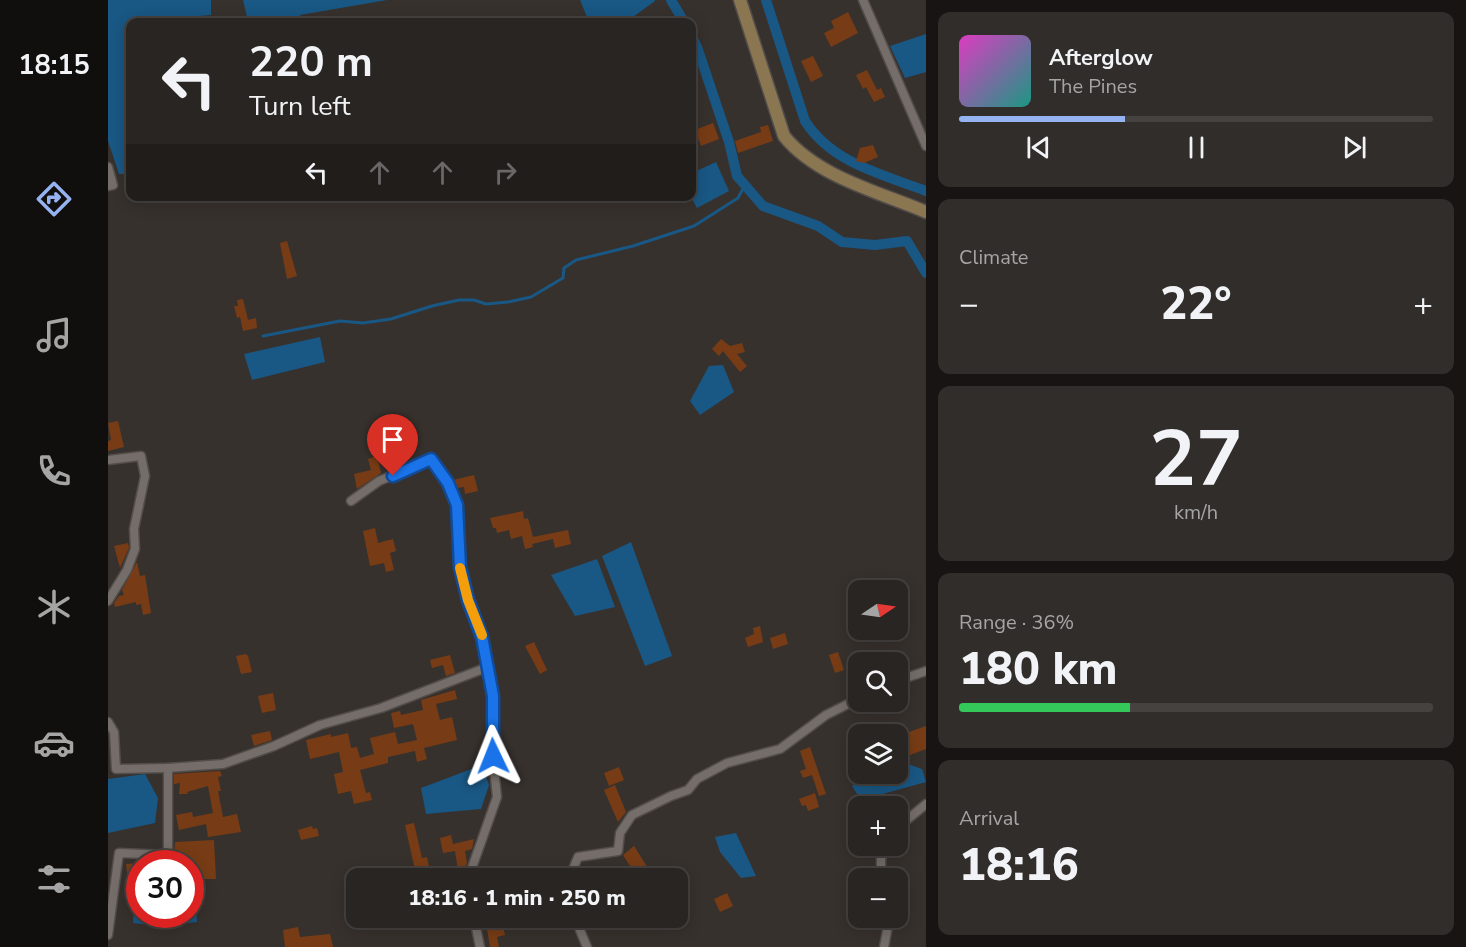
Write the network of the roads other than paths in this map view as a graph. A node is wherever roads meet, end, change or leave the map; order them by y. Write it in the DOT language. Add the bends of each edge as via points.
graph roads {
  1 [pos="740,0"];
  2 [pos="862,0"];
  3 [pos="926,146"];
  4 [pos="108,167"];
  5 [pos="108,186"];
  6 [pos="926,212"];
  7 [pos="108,460"];
  8 [pos="351,501"];
  9 [pos="108,601"];
  10 [pos="488,667"];
  11 [pos="926,671"];
  12 [pos="908,677"];
  13 [pos="848,704"];
  14 [pos="108,722"];
  15 [pos="168,768"];
  16 [pos="926,804"];
  17 [pos="908,819"];
  18 [pos="472,868"];
  19 [pos="573,868"];
  20 [pos="476,928"];
  21 [pos="579,928"];
  22 [pos="888,928"];
  23 [pos="108,935"];
  24 [pos="480,947"];
  25 [pos="587,947"];
  26 [pos="884,947"];
  1 -- 6 [label="street" via="784,136 793,147 820,168"];
  2 -- 3 [label="street"];
  4 -- 5 [label="street" via="113,185"];
  7 -- 9 [label="street" via="141,456 145,476 134,529 135,549"];
  8 -- 10 [label="street" via="379,481 431,459 438,467 457,505 460,567"];
  10 -- 15 [label="street" via="381,708 320,725 223,764"];
  10 -- 18 [label="street" via="497,797"];
  11 -- 12 [label="street"];
  13 -- 19 [label="street" via="780,749 727,763 697,779 688,790 632,816 620,833 618,851 578,857"];
  14 -- 15 [label="street" via="114,732 116,769"];
  15 -- 23 [label="street" via="168,855 119,853"];
  16 -- 17 [label="street"];
  20 -- 24 [label="street"];
  21 -- 25 [label="street"];
  22 -- 26 [label="street"];
}
